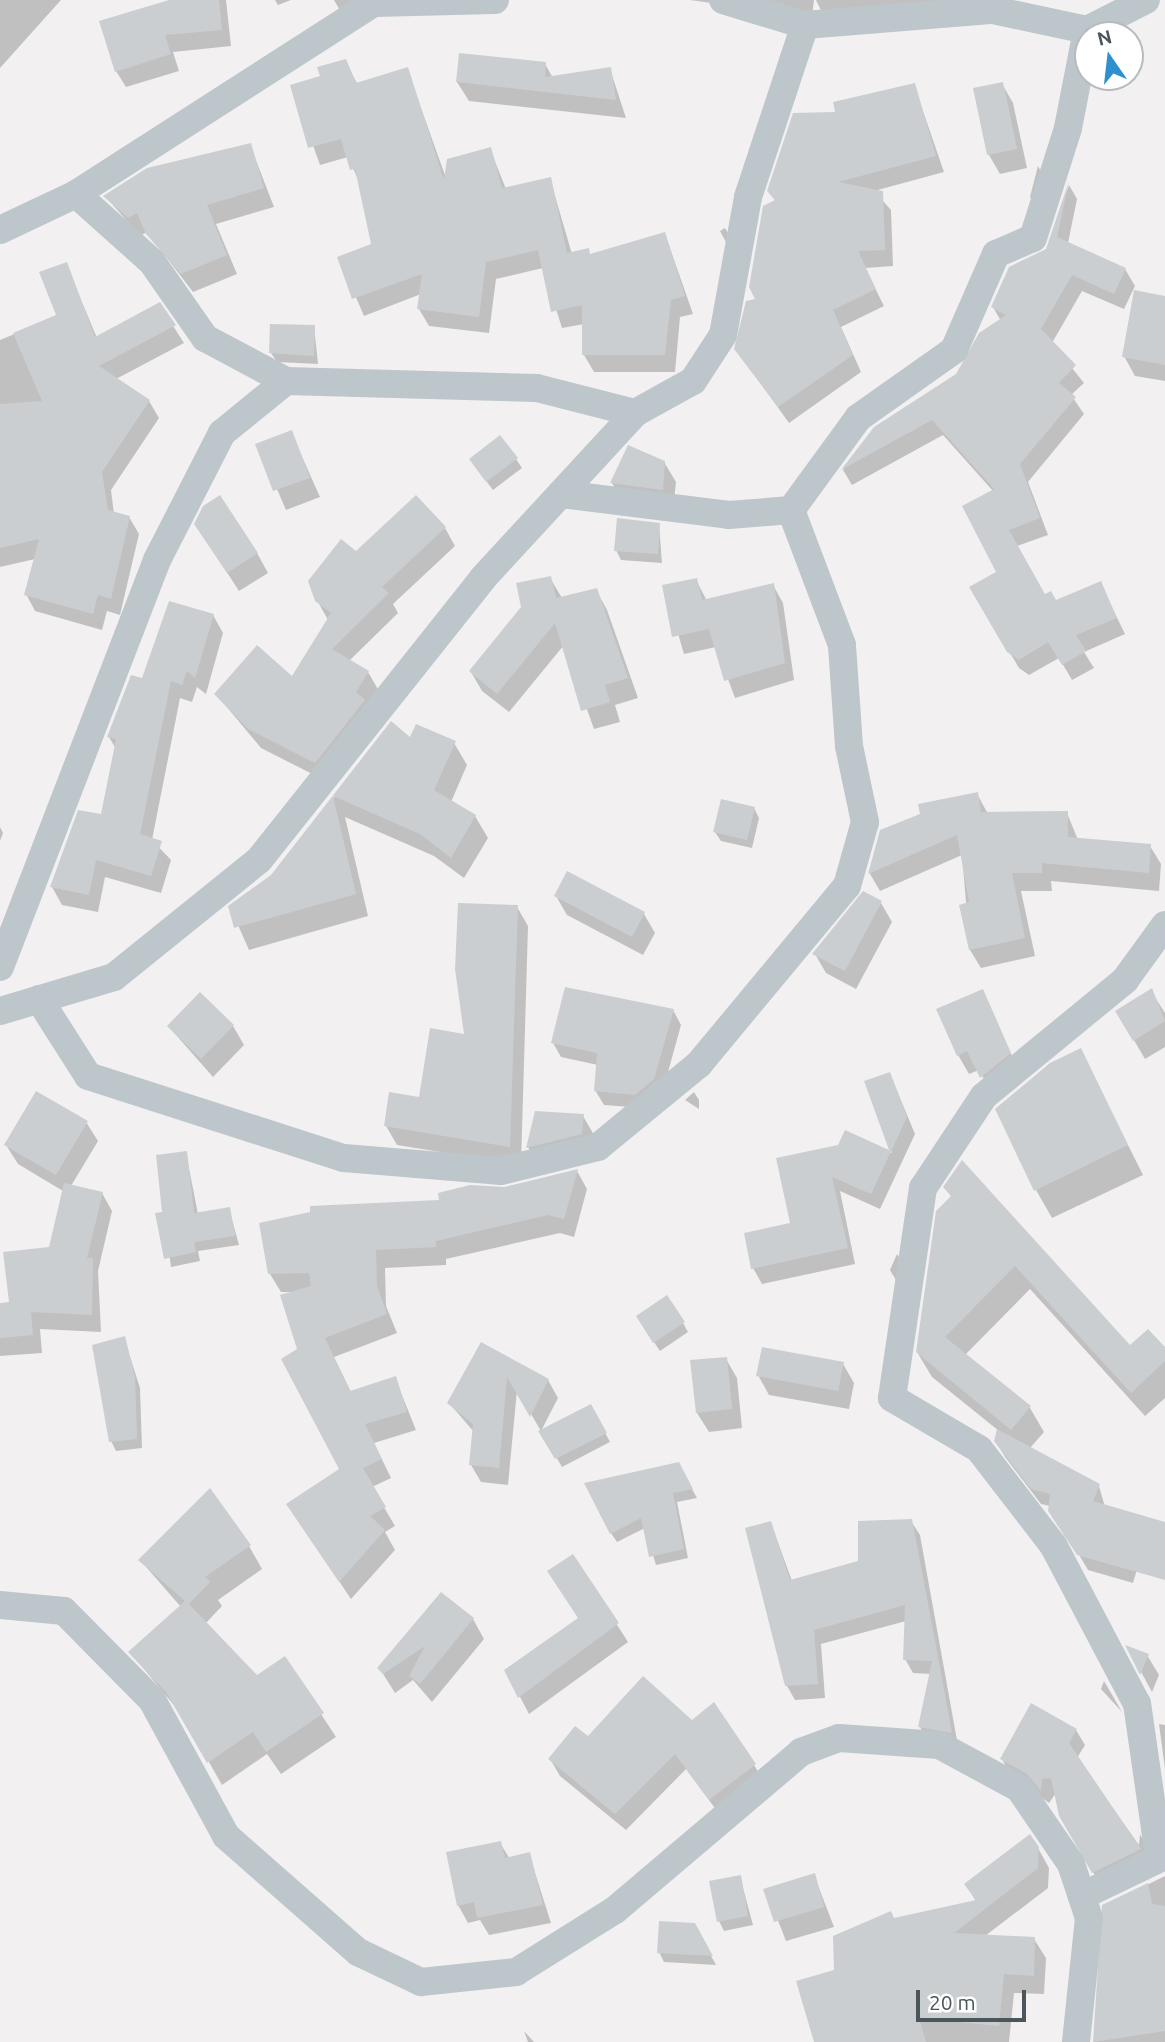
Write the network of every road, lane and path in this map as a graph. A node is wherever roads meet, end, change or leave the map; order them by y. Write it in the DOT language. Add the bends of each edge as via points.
graph roads {
  1 [pos="495,0"];
  2 [pos="723,0"];
  3 [pos="1145,0"];
  4 [pos="373,2"];
  5 [pos="1104,21"];
  6 [pos="805,25"];
  7 [pos="1074,27"];
  8 [pos="1075,91"];
  9 [pos="76,194"];
  10 [pos="0,230"];
  11 [pos="286,381"];
  12 [pos="635,413"];
  13 [pos="561,494"];
  14 [pos="791,510"];
  15 [pos="1165,925"];
  16 [pos="0,967"];
  17 [pos="39,999"];
  18 [pos="0,1011"];
  19 [pos="0,1605"];
  20 [pos="1162,1856"];
  21 [pos="1082,1896"];
  22 [pos="1076,2042"];
  1 -- 4 [label="street"];
  2 -- 6 [label="street"];
  3 -- 5 [label="street"];
  4 -- 9 [label="street"];
  6 -- 7 [label="street" via="993,10"];
  6 -- 12 [label="street" via="748,197 723,335 693,381"];
  8 -- 14 [label="street" via="1033,237 996,254 954,350 858,418"];
  9 -- 10 [label="street"];
  9 -- 11 [label="street" via="152,262 205,338"];
  11 -- 12 [label="street" via="537,388"];
  11 -- 16 [label="street" via="222,433 157,560"];
  12 -- 13 [label="street"];
  13 -- 14 [label="street" via="729,515"];
  13 -- 17 [label="street" via="483,578 259,860 114,976"];
  14 -- 17 [label="street" via="842,645 849,746 865,822 847,886 699,1064 597,1146 500,1171 344,1158 88,1076"];
  15 -- 20 [label="street" via="1125,980 984,1096 923,1188 892,1398 979,1449 1053,1545 1137,1704"];
  17 -- 18 [label="street"];
  19 -- 21 [label="street" via="64,1611 152,1700 226,1836 358,1952 421,1982 516,1972 615,1910 801,1752 839,1738 939,1745 1019,1788 1071,1864"];
  20 -- 21 [label="street"];
  21 -- 22 [label="street" via="1089,1918"];
}
